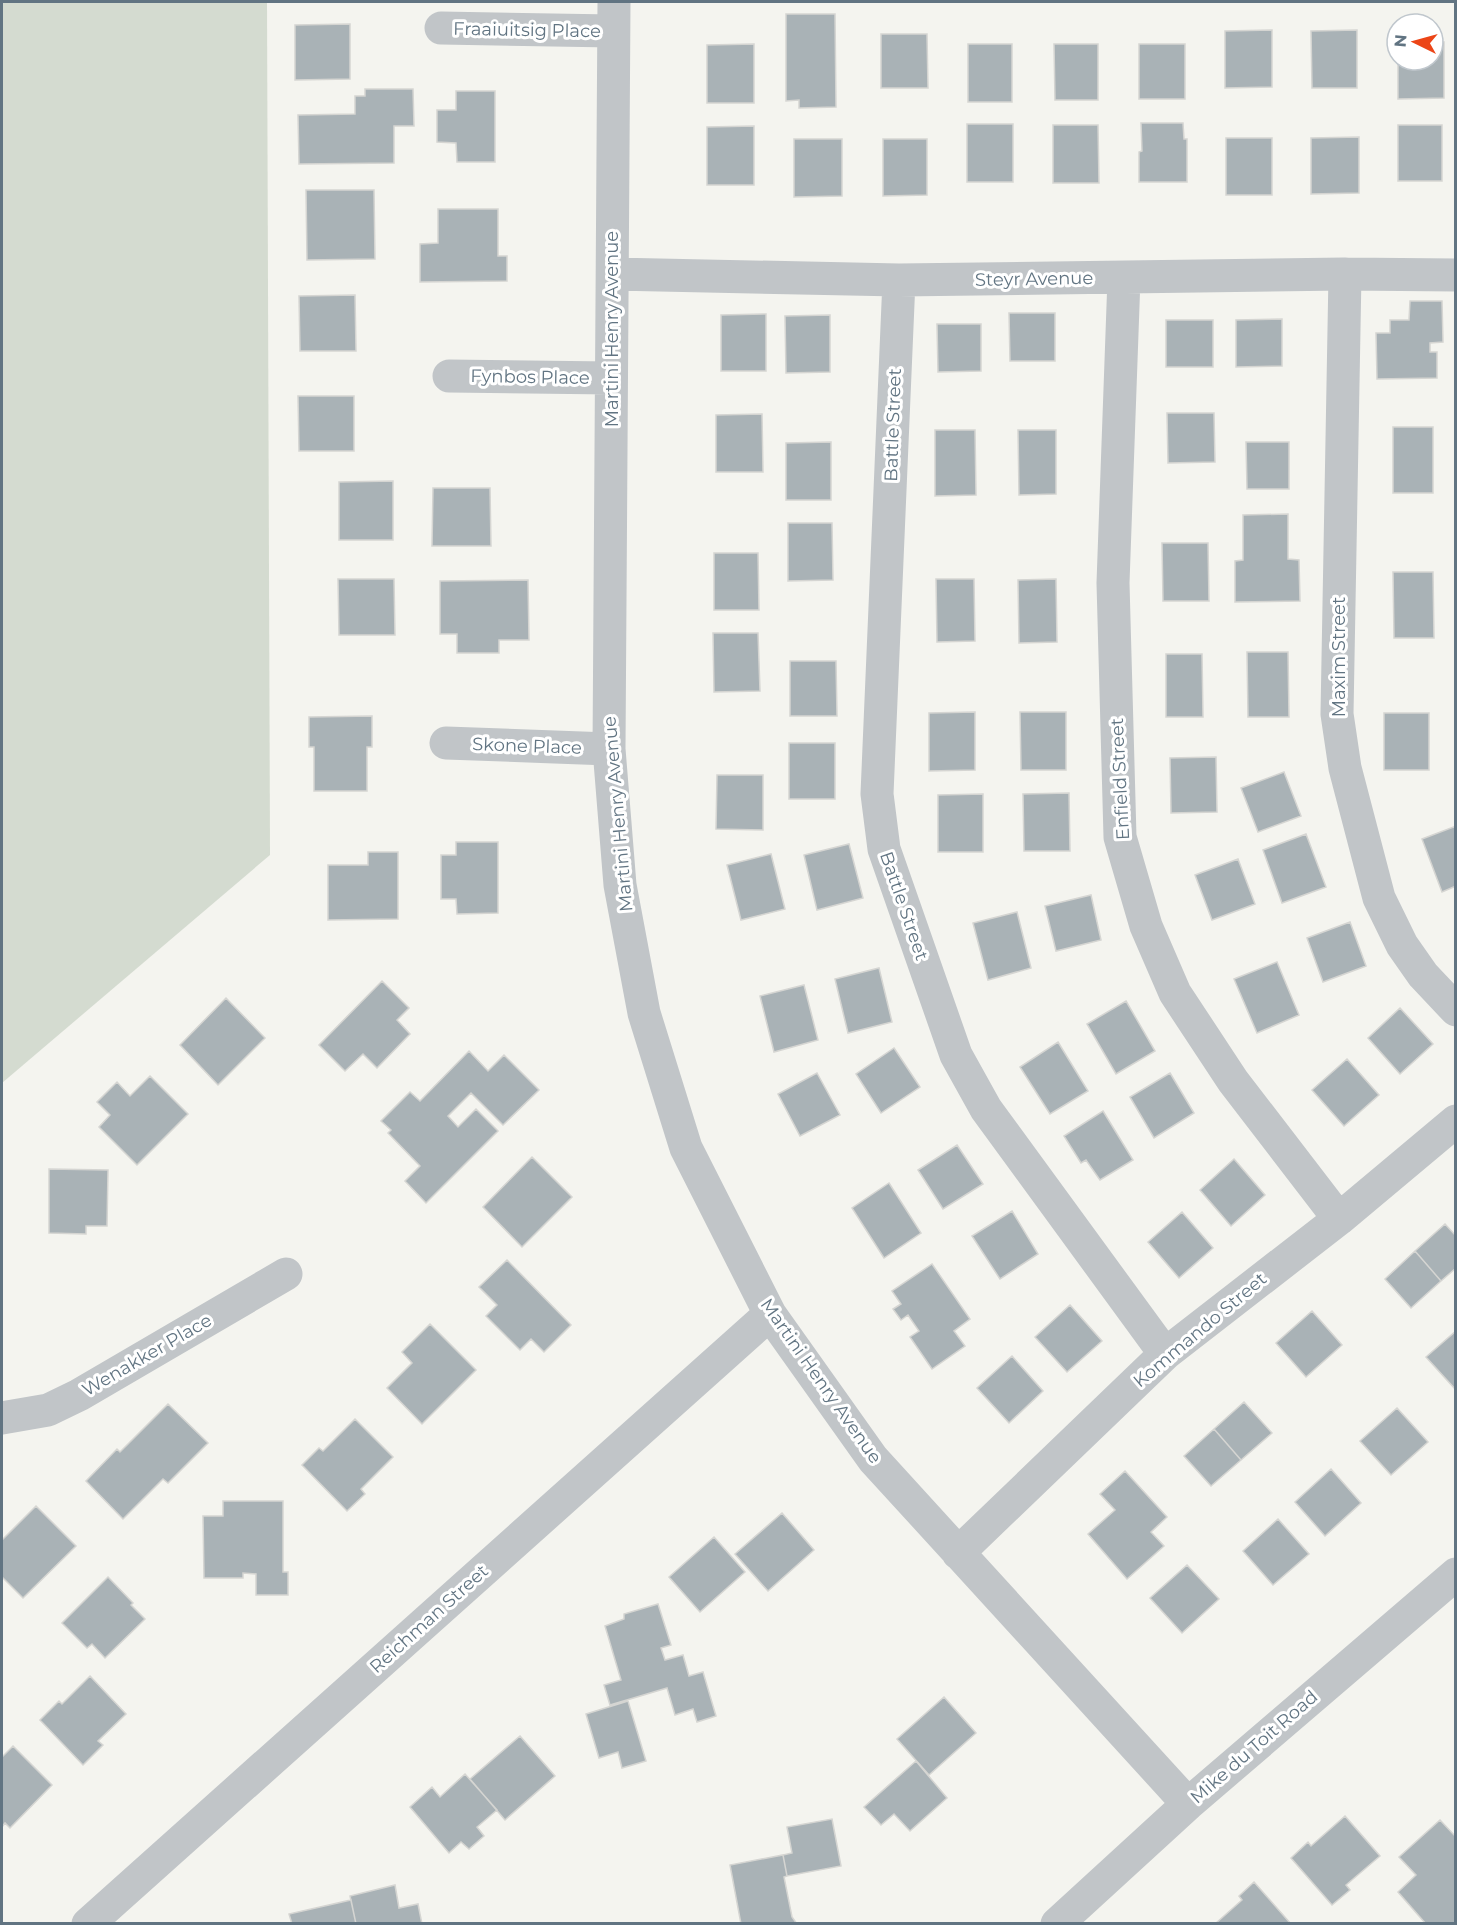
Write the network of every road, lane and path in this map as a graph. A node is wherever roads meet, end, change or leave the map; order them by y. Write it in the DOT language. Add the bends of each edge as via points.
graph roads {
  1 [pos="613,16"];
  2 [pos="441,28"];
  3 [pos="613,274"];
  4 [pos="1345,274"];
  5 [pos="1455,275"];
  6 [pos="1124,278"];
  7 [pos="899,280"];
  8 [pos="449,376"];
  9 [pos="611,378"];
  10 [pos="446,743"];
  11 [pos="609,748"];
  12 [pos="1455,1010"];
  13 [pos="1455,1121"];
  14 [pos="1339,1219"];
  15 [pos="286,1274"];
  16 [pos="770,1314"];
  17 [pos="1165,1354"];
  18 [pos="2,1418"];
  19 [pos="958,1553"];
  20 [pos="1455,1574"];
  21 [pos="1188,1804"];
  22 [pos="88,1923"];
  23 [pos="1057,1923"];
  1 -- 2 [label="street, Fraaiuitsig Place"];
  1 -- 3 [label="street, Martini Henry Avenue"];
  3 -- 7 [label="street, Steyr Avenue"];
  3 -- 9 [label="street, Martini Henry Avenue"];
  4 -- 5 [label="street, Steyr Avenue"];
  4 -- 6 [label="street, Steyr Avenue"];
  4 -- 12 [label="street, Maxim Street" via="1336,714 1345,768 1380,898 1402,945"];
  6 -- 7 [label="street, Steyr Avenue"];
  6 -- 14 [label="street, Enfield Street" via="1113,583 1120,837 1146,926 1175,993 1233,1081"];
  7 -- 17 [label="street, Battle Street" via="877,794 884,849 956,1055 986,1109"];
  8 -- 9 [label="street, Fynbos Place"];
  9 -- 11 [label="street, Martini Henry Avenue"];
  10 -- 11 [label="street, Skone Place"];
  11 -- 16 [label="street, Martini Henry Avenue" via="620,885 644,1013 686,1148"];
  13 -- 14 [label="street, Kommando Street"];
  14 -- 17 [label="street, Kommando Street"];
  15 -- 18 [label="street, Wenakker Place" via="79,1395 48,1410"];
  16 -- 19 [label="street, Martini Henry Avenue" via="873,1459"];
  16 -- 22 [label="street, Reichman Street"];
  17 -- 19 [label="street, Kommando Street"];
  19 -- 21 [label="street, Martini Henry Avenue"];
  20 -- 21 [label="street, Mike du Toit Road"];
  21 -- 23 [label="street, Mike du Toit Road"];
}
